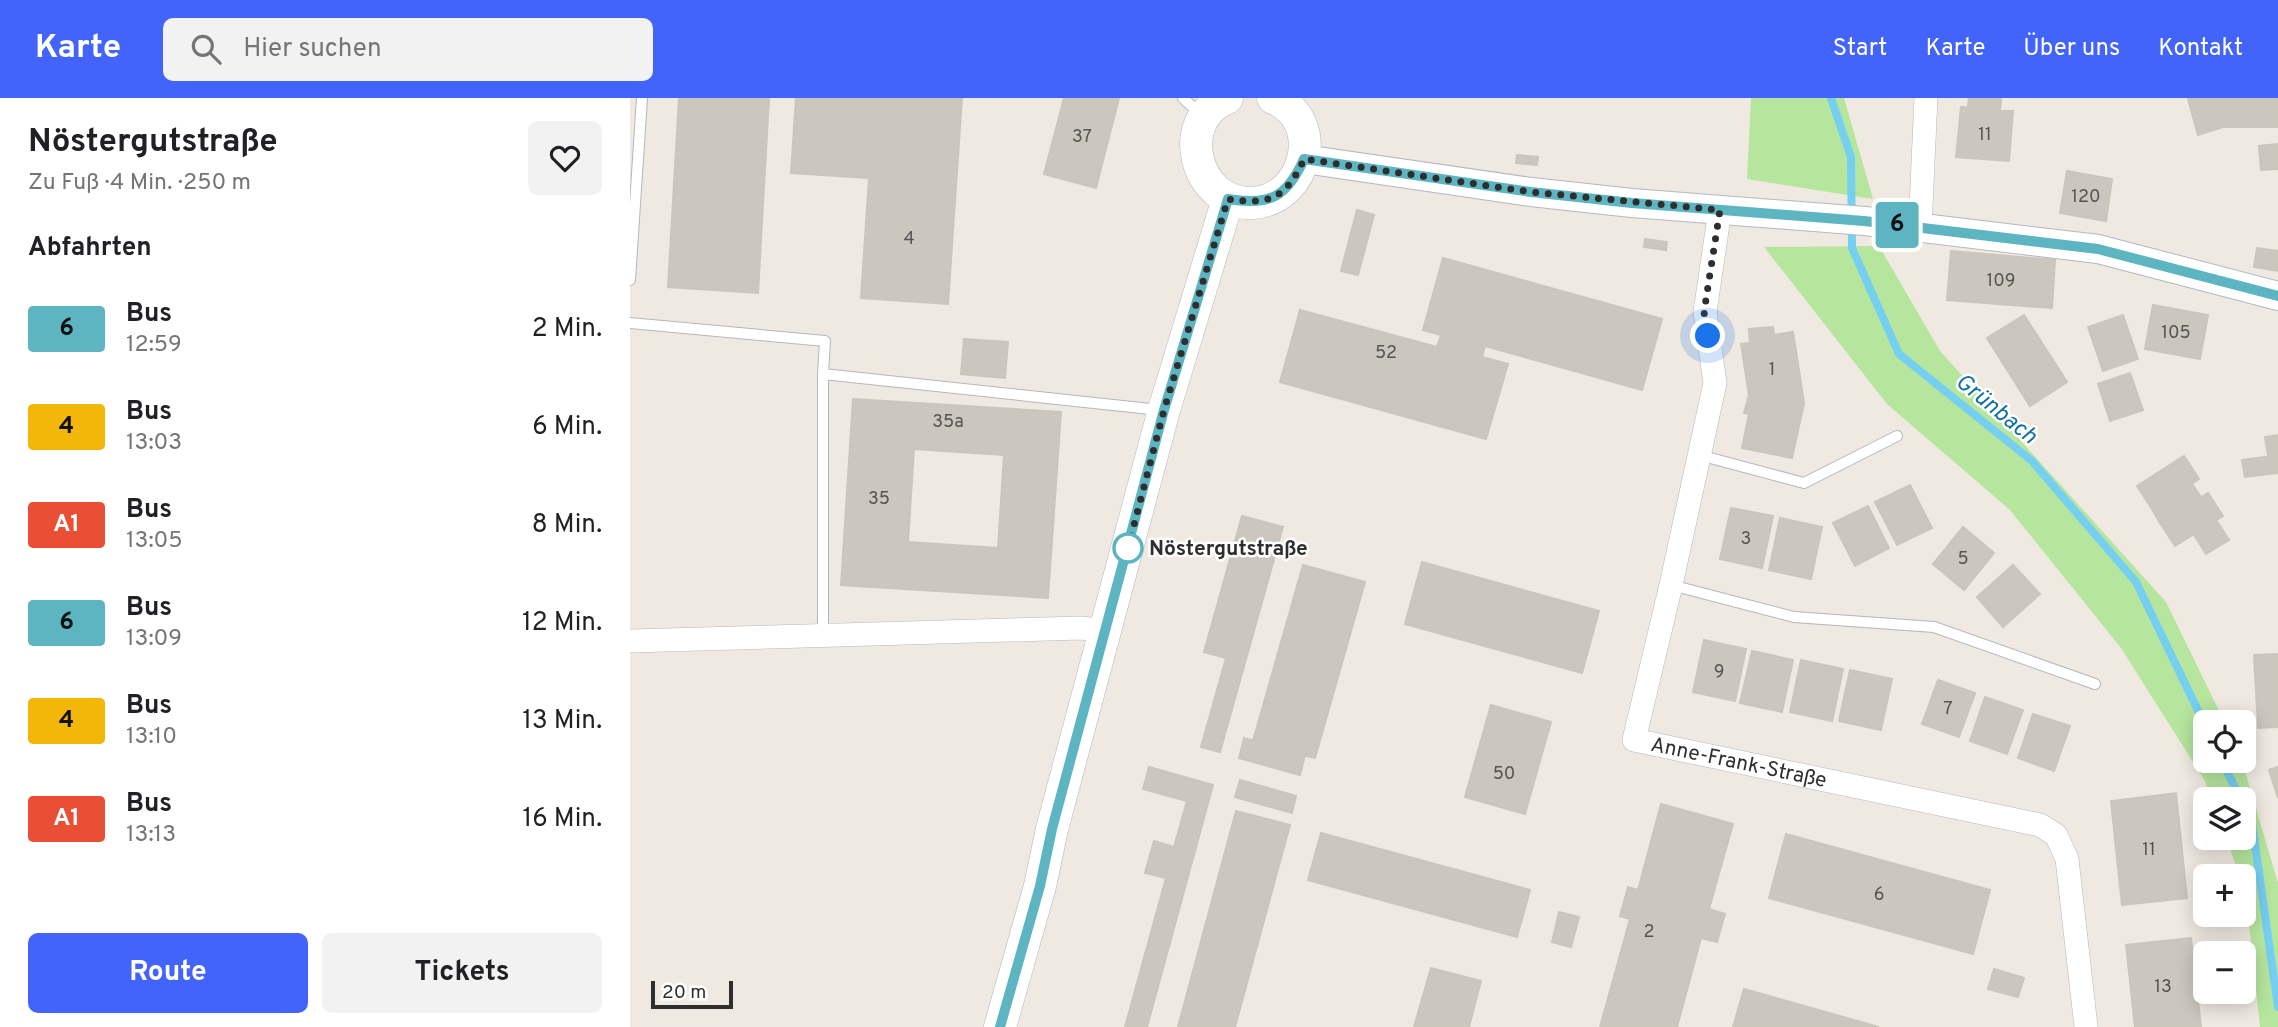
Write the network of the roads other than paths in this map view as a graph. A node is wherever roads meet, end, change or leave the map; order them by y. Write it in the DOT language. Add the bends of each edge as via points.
graph roads {
  1 [pos="642,98"];
  2 [pos="1273,98"];
  3 [pos="1926,98"];
  4 [pos="1204,104"];
  5 [pos="1304,159"];
  6 [pos="1228,199"];
  7 [pos="1720,210"];
  8 [pos="1920,228"];
  9 [pos="630,280"];
  10 [pos="2278,296"];
  11 [pos="630,323"];
  12 [pos="823,374"];
  13 [pos="1164,410"];
  14 [pos="1897,436"];
  15 [pos="1699,455"];
  16 [pos="1671,585"];
  17 [pos="1106,631"];
  18 [pos="822,636"];
  19 [pos="630,641"];
  20 [pos="2095,684"];
  21 [pos="1000,1027"];
  22 [pos="2085,1027"];
  1 -- 9 [label="lane"];
  2 -- 5 [label="main road" via="1296,116 1304,136"];
  3 -- 8 [label="street"];
  4 -- 6 [label="main road" via="1195,139 1197,163 1209,184"];
  5 -- 6 [label="main road" via="1294,181 1276,197 1252,203"];
  5 -- 7 [label="street" via="1531,192"];
  6 -- 13 [label="main road"];
  7 -- 8 [label="street"];
  7 -- 15 [label="street, Anne-Frank-Straße" via="1704,312 1714,383"];
  8 -- 10 [label="street" via="2098,249"];
  11 -- 12 [label="lane" via="825,341"];
  12 -- 13 [label="lane"];
  12 -- 18 [label="lane"];
  13 -- 17 [label="main road"];
  14 -- 15 [label="lane" via="1804,483"];
  15 -- 16 [label="street, Anne-Frank-Straße"];
  16 -- 20 [label="lane" via="1794,617 1934,627"];
  16 -- 22 [label="street, Anne-Frank-Straße" via="1634,740 2040,825 2056,835 2067,859"];
  17 -- 18 [label="street"];
  17 -- 21 [label="main road"];
  18 -- 19 [label="street"];
}
